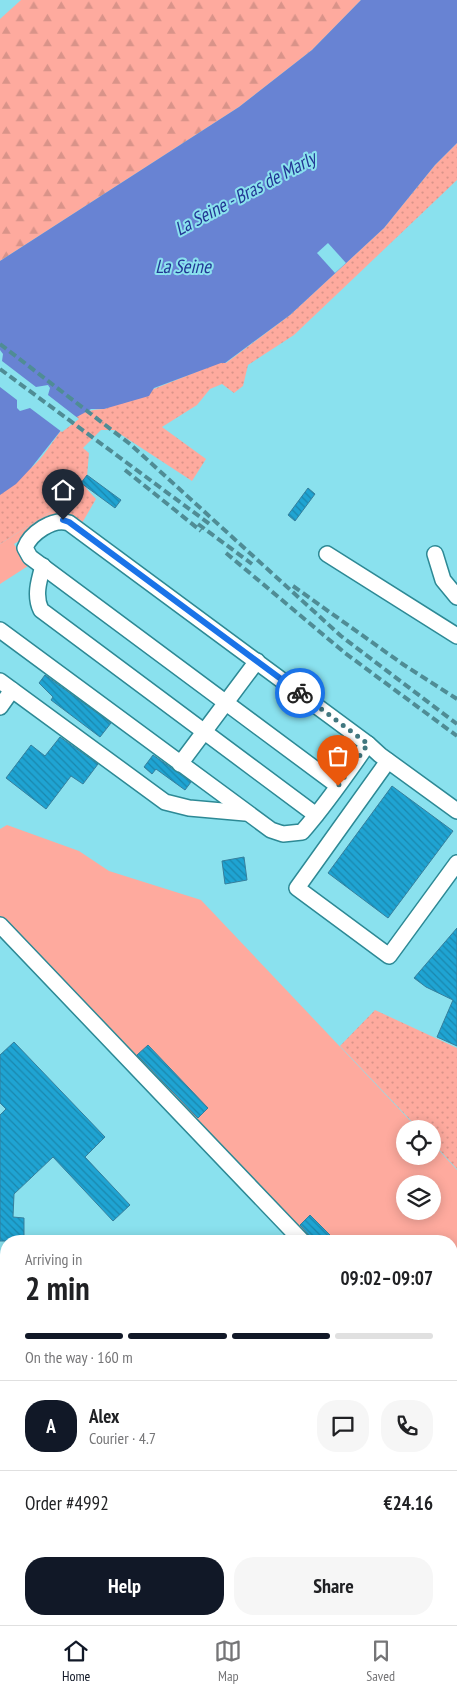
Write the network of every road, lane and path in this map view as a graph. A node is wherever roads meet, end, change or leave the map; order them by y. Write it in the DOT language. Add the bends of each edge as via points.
graph roads {
  1 [pos="327,554"];
  2 [pos="435,554"];
  3 [pos="43,566"];
  4 [pos="457,598"];
  5 [pos="0,630"];
  6 [pos="454,634"];
  7 [pos="257,661"];
  8 [pos="6,686"];
  9 [pos="226,702"];
  10 [pos="0,707"];
  11 [pos="204,732"];
  12 [pos="368,744"];
  13 [pos="384,758"];
  14 [pos="180,764"];
  15 [pos="338,786"];
  16 [pos="457,811"];
  17 [pos="247,813"];
  18 [pos="316,815"];
  19 [pos="457,863"];
  20 [pos="457,880"];
  21 [pos="430,899"];
  22 [pos="0,925"];
  23 [pos="296,1235"];
  1 -- 6 [label="street"];
  2 -- 4 [label="street" via="443,580"];
  3 -- 7 [label="street" via="25,548 28,540 53,522 69,522"];
  3 -- 9 [label="street"];
  3 -- 11 [label="street" via="37,596 41,610"];
  5 -- 14 [label="street"];
  7 -- 9 [label="street"];
  7 -- 12 [label="street"];
  8 -- 10 [label="street"];
  8 -- 17 [label="street" via="165,802 189,808"];
  9 -- 11 [label="street"];
  9 -- 15 [label="street"];
  11 -- 14 [label="street"];
  11 -- 18 [label="street"];
  12 -- 13 [label="street"];
  12 -- 15 [label="street"];
  13 -- 16 [label="street"];
  13 -- 21 [label="street" via="297,888 390,956"];
  14 -- 17 [label="street"];
  15 -- 18 [label="street"];
  17 -- 18 [label="street" via="271,830 284,834 302,832"];
  19 -- 21 [label="street"];
  20 -- 21 [label="street" via="450,889"];
  22 -- 23 [label="street"];
}
